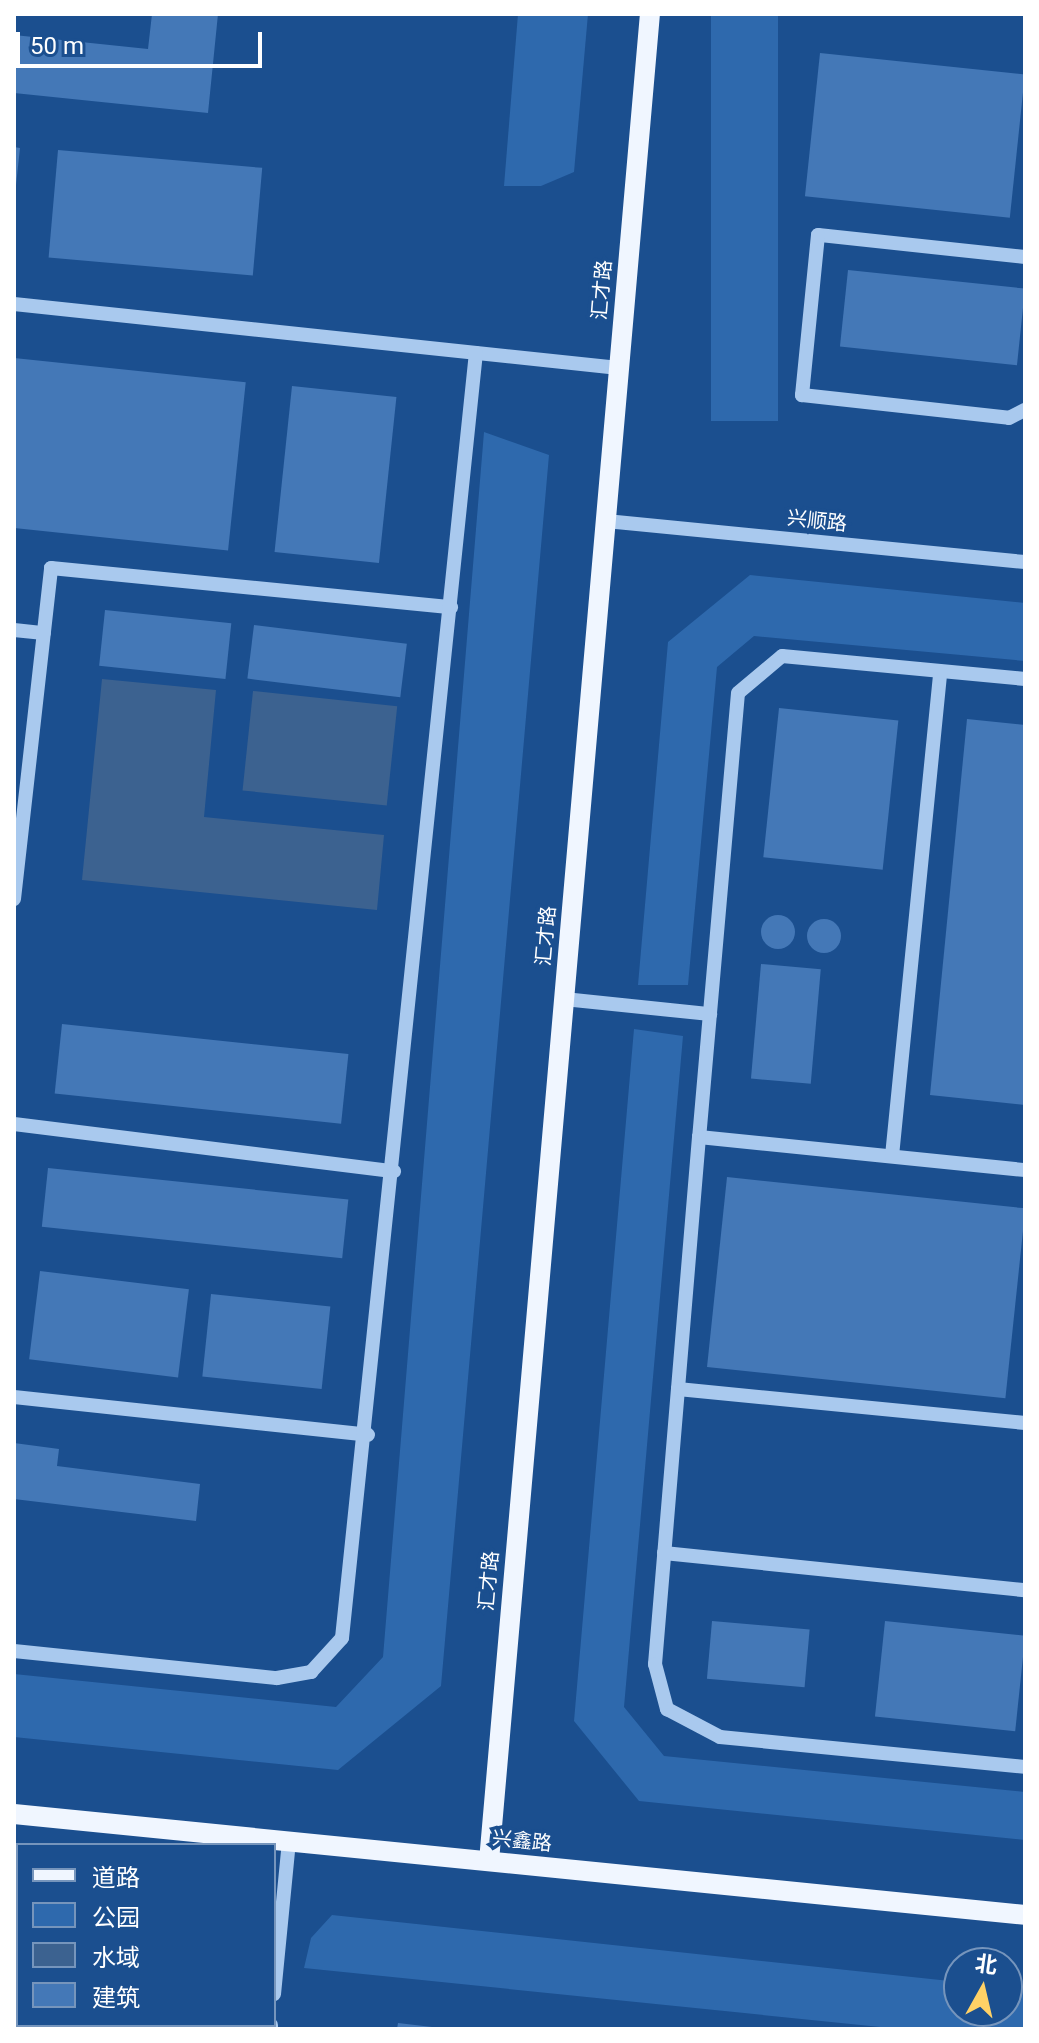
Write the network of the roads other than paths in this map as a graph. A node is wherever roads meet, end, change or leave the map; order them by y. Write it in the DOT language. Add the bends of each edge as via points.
graph roads {
  1 [pos="650,14"];
  2 [pos="1025,257"];
  3 [pos="14,304"];
  4 [pos="476,353"];
  5 [pos="619,368"];
  6 [pos="1025,410"];
  7 [pos="606,521"];
  8 [pos="1025,562"];
  9 [pos="451,607"];
  10 [pos="14,630"];
  11 [pos="44,633"];
  12 [pos="940,671"];
  13 [pos="1025,679"];
  14 [pos="14,899"];
  15 [pos="564,999"];
  16 [pos="710,1014"];
  17 [pos="14,1124"];
  18 [pos="699,1137"];
  19 [pos="892,1156"];
  20 [pos="1025,1170"];
  21 [pos="394,1171"];
  22 [pos="678,1389"];
  23 [pos="14,1397"];
  24 [pos="1025,1423"];
  25 [pos="368,1435"];
  26 [pos="664,1553"];
  27 [pos="1025,1590"];
  28 [pos="14,1651"];
  29 [pos="1025,1767"];
  30 [pos="14,1814"];
  31 [pos="224,1840"];
  32 [pos="289,1841"];
  33 [pos="489,1861"];
  34 [pos="1025,1915"];
  35 [pos="276,1974"];
  1 -- 5 [label="main road, 汇才路"];
  2 -- 6 [label="street" via="818,235 802,395 1009,418"];
  3 -- 4 [label="street"];
  4 -- 5 [label="street"];
  4 -- 9 [label="street"];
  5 -- 7 [label="main road, 汇才路"];
  7 -- 8 [label="street, 兴顺路"];
  7 -- 15 [label="main road, 汇才路"];
  9 -- 11 [label="street" via="51,568"];
  9 -- 21 [label="street"];
  10 -- 11 [label="street"];
  11 -- 14 [label="street"];
  12 -- 13 [label="street"];
  12 -- 16 [label="street" via="782,656 738,693"];
  12 -- 19 [label="street"];
  15 -- 16 [label="street"];
  15 -- 33 [label="main road, 汇才路"];
  16 -- 18 [label="street"];
  17 -- 21 [label="street"];
  18 -- 19 [label="street"];
  18 -- 22 [label="street"];
  19 -- 20 [label="street"];
  21 -- 25 [label="street"];
  22 -- 24 [label="street"];
  22 -- 26 [label="street"];
  23 -- 25 [label="street"];
  25 -- 28 [label="street" via="350,1610 342,1638 311,1672 277,1678"];
  26 -- 27 [label="street"];
  26 -- 29 [label="street" via="655,1664 667,1709 683,1723 720,1737"];
  30 -- 31 [label="main road, 兴鑫路"];
  31 -- 32 [label="main road, 兴鑫路"];
  32 -- 33 [label="main road, 兴鑫路"];
  32 -- 35 [label="street"];
  33 -- 34 [label="main road, 兴鑫路"];
}
